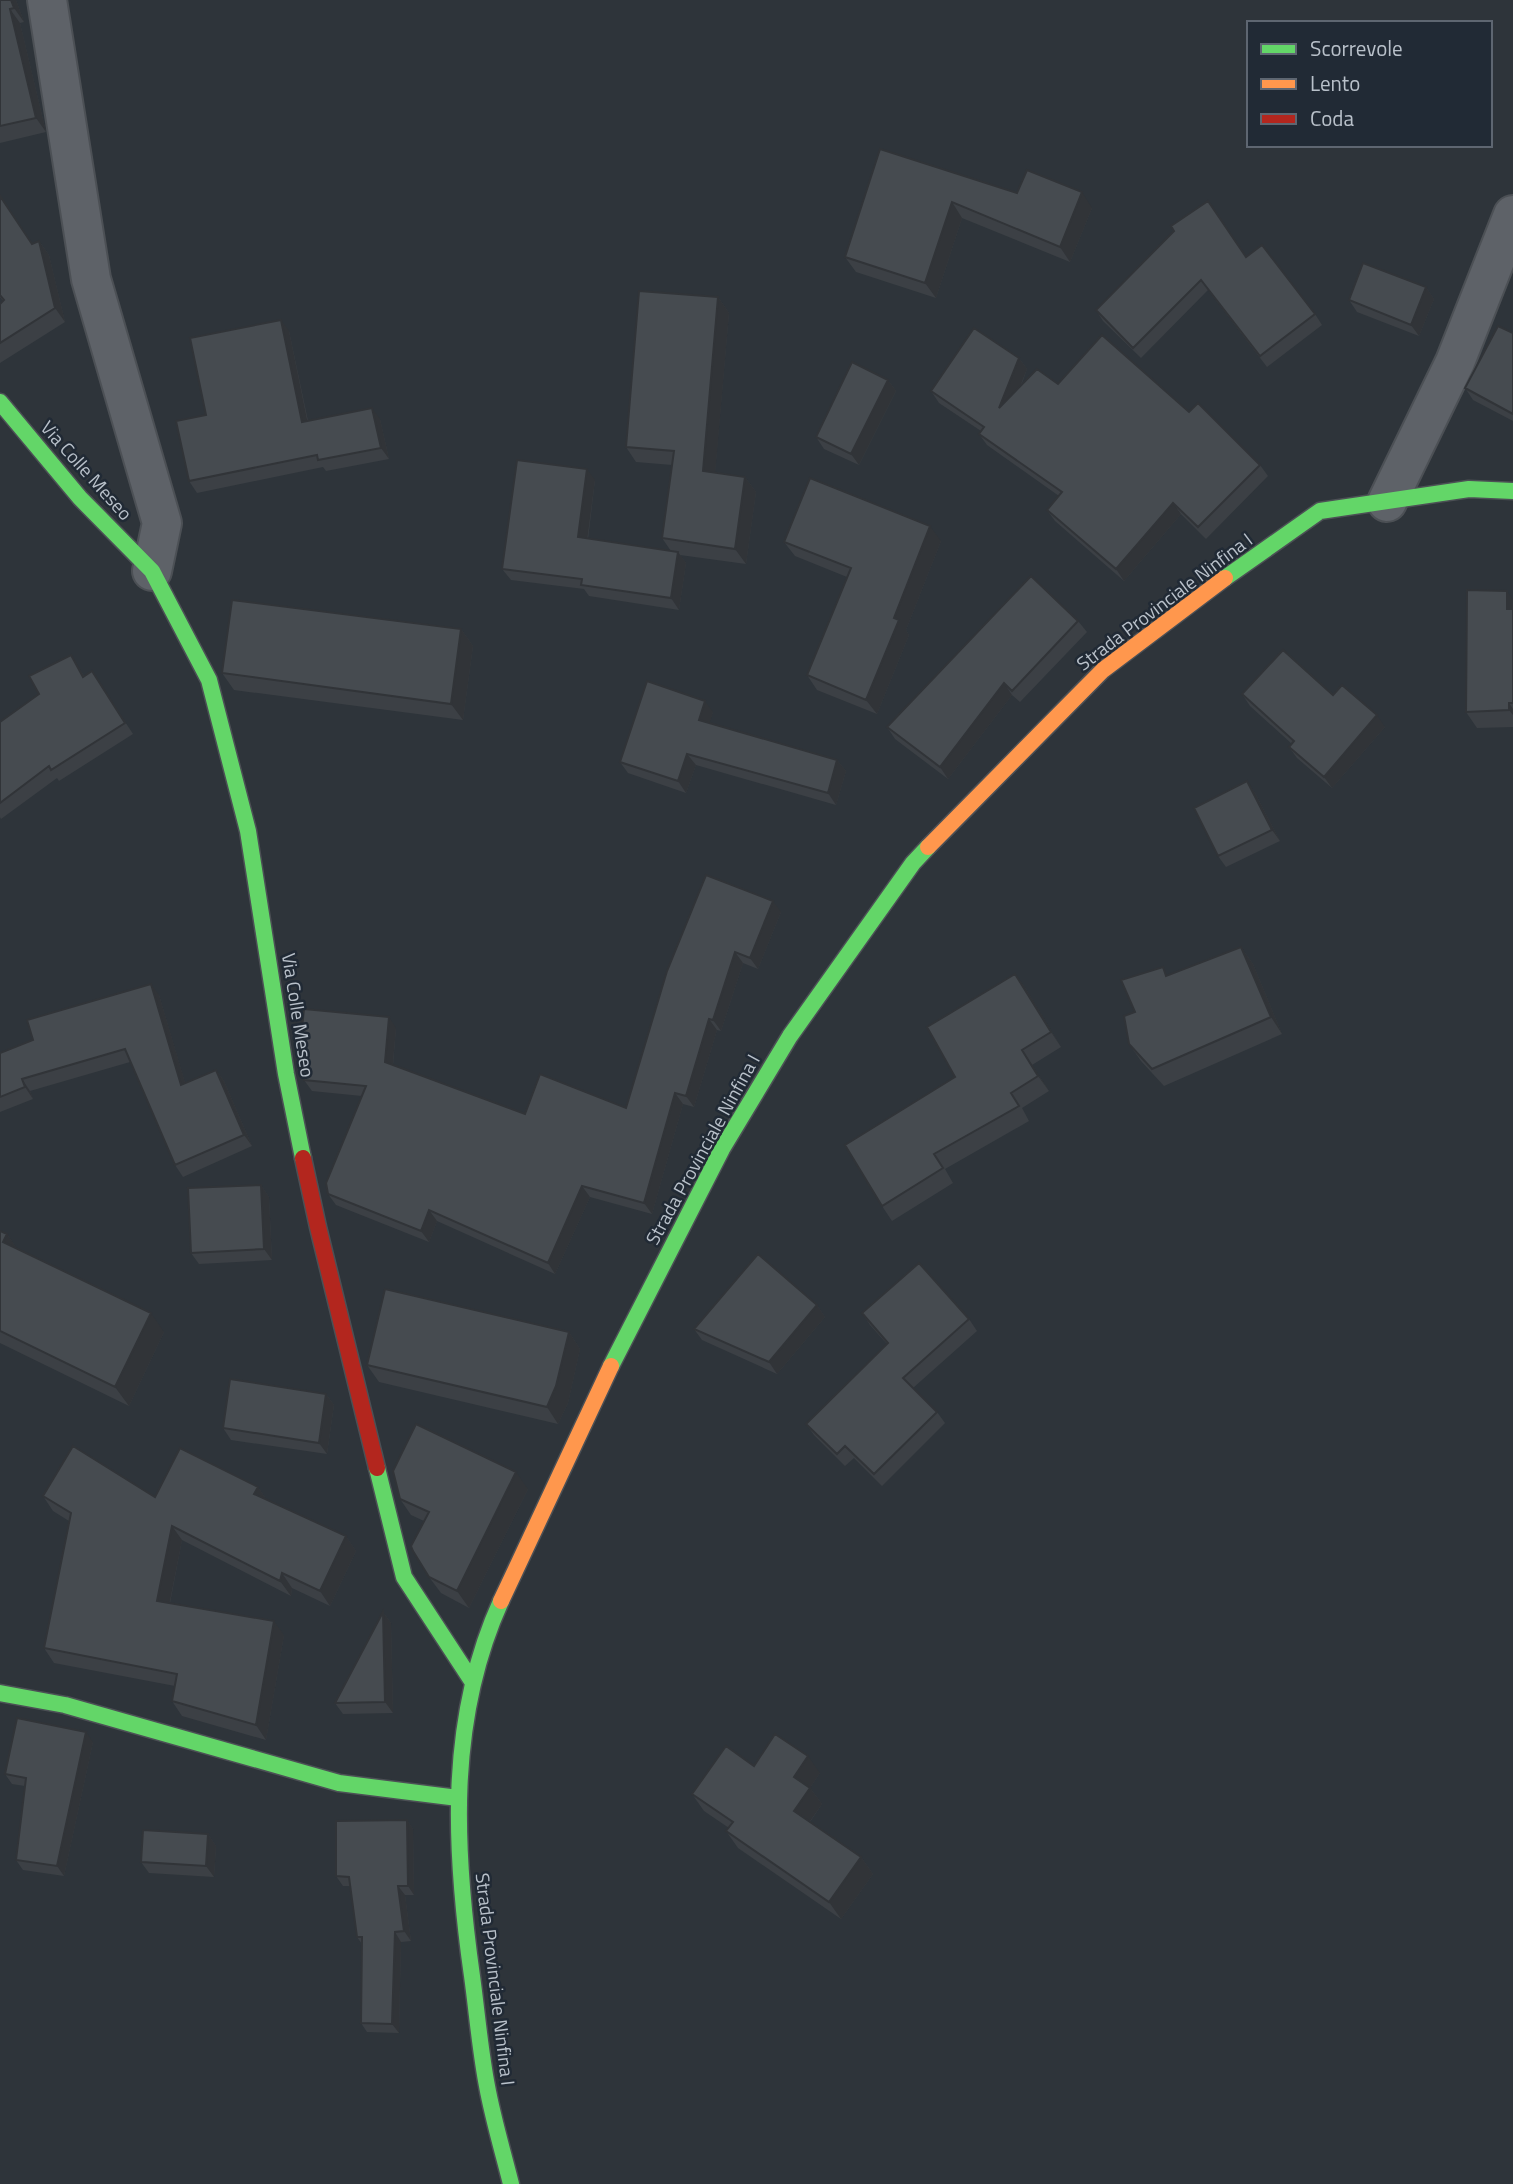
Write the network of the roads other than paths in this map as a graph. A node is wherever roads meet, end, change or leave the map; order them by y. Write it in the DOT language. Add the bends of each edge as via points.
graph roads {
  1 [pos="47,0"];
  2 [pos="1513,215"];
  3 [pos="0,402"];
  4 [pos="1513,491"];
  5 [pos="1388,502"];
  6 [pos="152,571"];
  7 [pos="472,1681"];
  8 [pos="0,1693"];
  9 [pos="458,1798"];
  10 [pos="511,2184"];
  1 -- 6 [label="street" via="91,279 162,523"];
  2 -- 5 [label="street" via="1455,362"];
  3 -- 6 [label="street, Via Colle Meseo" via="80,498"];
  4 -- 5 [label="street, Strada Provinciale Ninfina I" via="1469,489"];
  5 -- 7 [label="street, Strada Provinciale Ninfina I" via="1320,511 1102,670 913,863 790,1036 722,1149 590,1406 488,1630"];
  6 -- 7 [label="street, Via Colle Meseo" via="209,680 248,831 289,1087 318,1227 404,1577"];
  7 -- 9 [label="street, Strada Provinciale Ninfina I"];
  8 -- 9 [label="street" via="65,1705 340,1783"];
  9 -- 10 [label="street, Strada Provinciale Ninfina I" via="461,1897 487,2086"];
}
